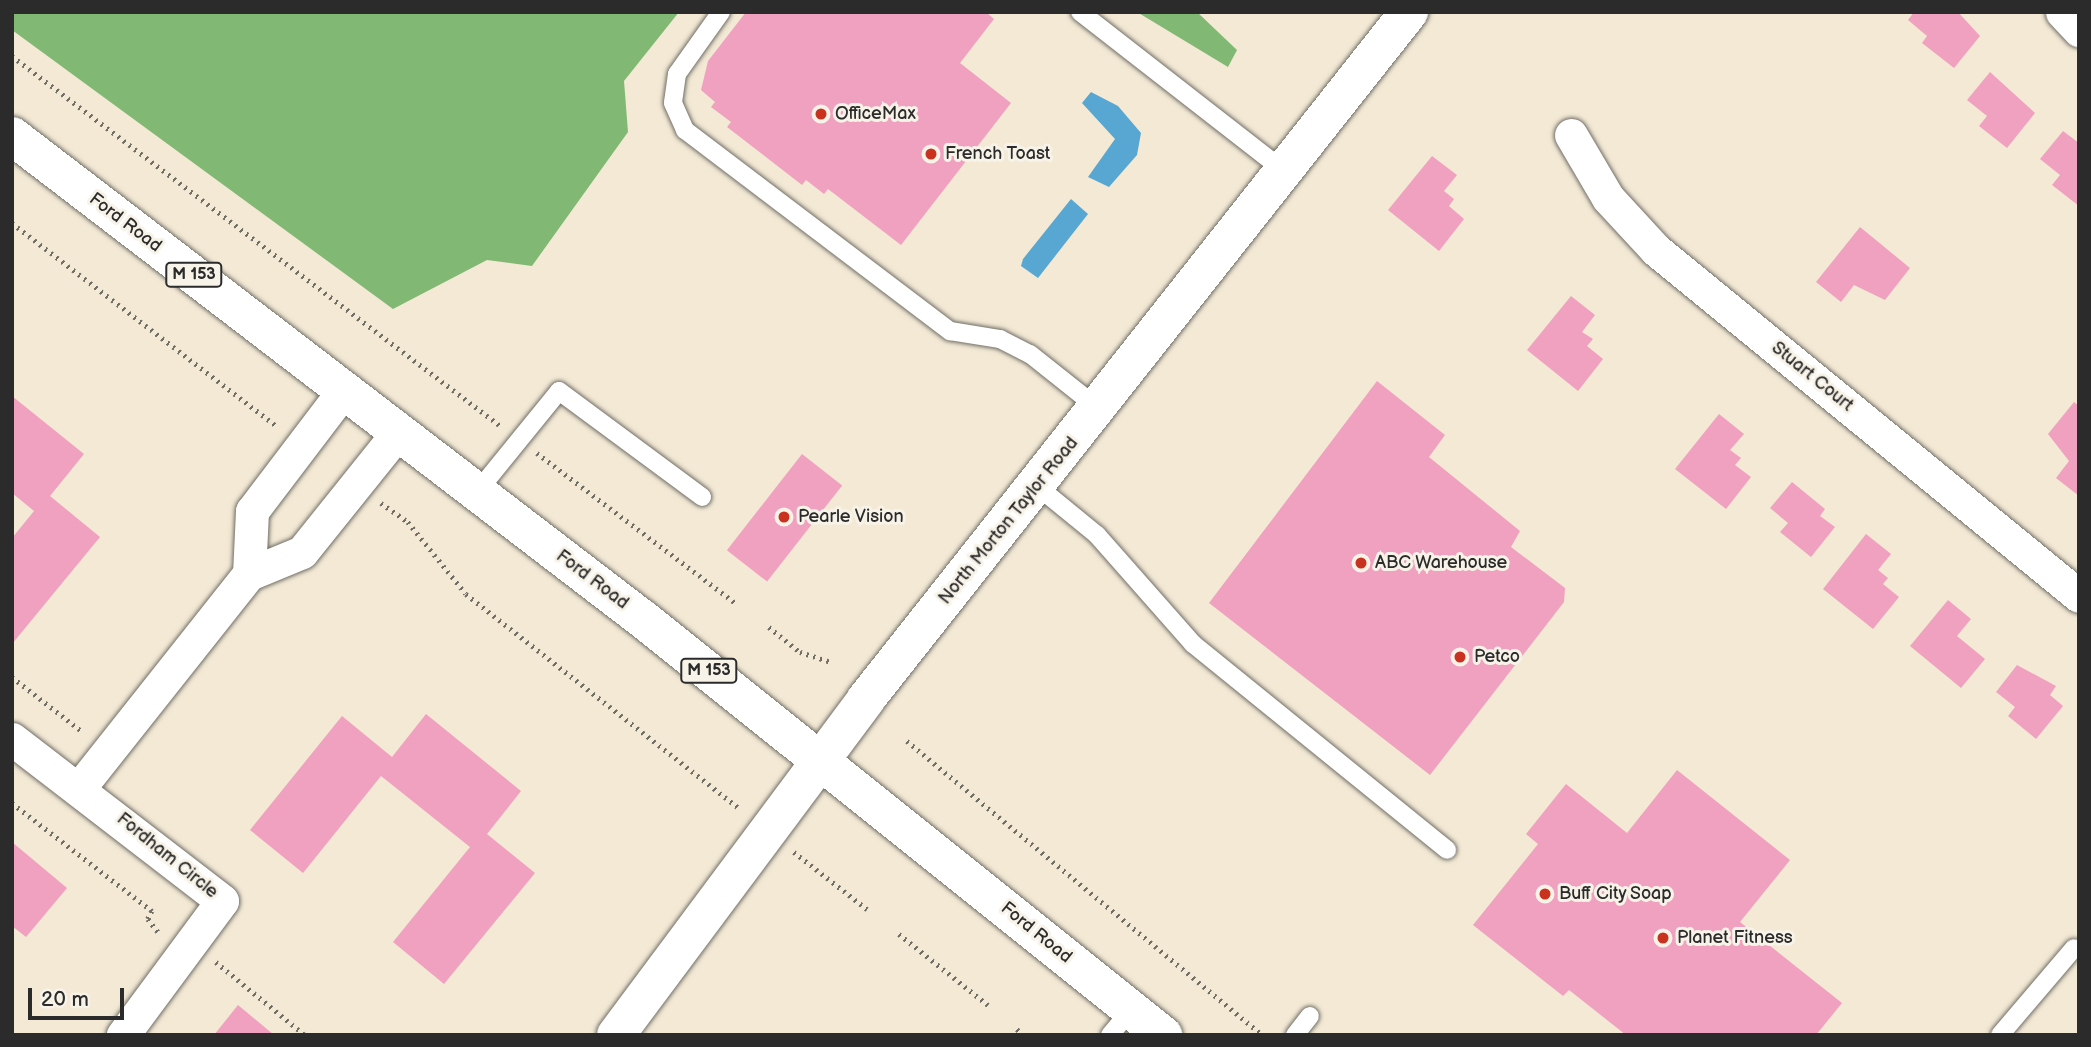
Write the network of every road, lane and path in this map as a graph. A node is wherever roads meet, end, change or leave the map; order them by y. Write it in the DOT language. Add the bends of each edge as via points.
graph roads {
  1 [pos="721,12"];
  2 [pos="1080,12"];
  3 [pos="1409,12"];
  4 [pos="2062,12"];
  5 [pos="2079,30"];
  6 [pos="12,56"];
  7 [pos="1571,135"];
  8 [pos="12,136"];
  9 [pos="1284,171"];
  10 [pos="12,223"];
  11 [pos="344,390"];
  12 [pos="1098,408"];
  13 [pos="398,432"];
  14 [pos="519,440"];
  15 [pos="302,445"];
  16 [pos="355,485"];
  17 [pos="1037,486"];
  18 [pos="477,492"];
  19 [pos="702,497"];
  20 [pos="249,574"];
  21 [pos="2079,596"];
  22 [pos="737,604"];
  23 [pos="769,627"];
  24 [pos="831,662"];
  25 [pos="12,677"];
  26 [pos="12,738"];
  27 [pos="93,740"];
  28 [pos="907,741"];
  29 [pos="821,759"];
  30 [pos="80,787"];
  31 [pos="12,803"];
  32 [pos="767,830"];
  33 [pos="1447,850"];
  34 [pos="867,909"];
  35 [pos="899,934"];
  36 [pos="163,938"];
  37 [pos="2074,948"];
  38 [pos="212,958"];
  39 [pos="988,1005"];
  40 [pos="1310,1016"];
  41 [pos="1121,1022"];
  42 [pos="1017,1029"];
  43 [pos="123,1035"];
  44 [pos="305,1035"];
  45 [pos="616,1035"];
  46 [pos="1023,1035"];
  47 [pos="1163,1035"];
  48 [pos="1262,1035"];
  49 [pos="1295,1035"];
  50 [pos="2000,1035"];
  1 -- 12 [label="lane" via="677,74 673,103 685,130 950,331 1000,339 1030,354"];
  2 -- 9 [label="lane"];
  3 -- 9 [label="main road, North Morton Taylor Road"];
  4 -- 5 [label="street"];
  6 -- 14 [label="path"];
  7 -- 21 [label="street, Stuart Court" via="1608,198 1656,250"];
  8 -- 11 [label="main road, Ford Road / M 153"];
  9 -- 12 [label="main road, North Morton Taylor Road"];
  10 -- 15 [label="path"];
  11 -- 13 [label="main road, Ford Road / M 153"];
  11 -- 15 [label="street"];
  12 -- 17 [label="main road, North Morton Taylor Road"];
  13 -- 16 [label="street"];
  13 -- 18 [label="main road, Ford Road / M 153"];
  14 -- 18 [label="lane"];
  14 -- 19 [label="lane" via="559,391"];
  14 -- 22 [label="path"];
  15 -- 20 [label="street" via="252,511"];
  16 -- 20 [label="street" via="302,552"];
  16 -- 32 [label="path" via="408,522 466,594"];
  17 -- 29 [label="main road, North Morton Taylor Road"];
  17 -- 33 [label="lane" via="1097,535 1193,644"];
  18 -- 29 [label="main road, Ford Road / M 153"];
  20 -- 30 [label="street"];
  23 -- 24 [label="path" via="800,652"];
  25 -- 27 [label="path"];
  26 -- 30 [label="street, Fordham Circle"];
  28 -- 48 [label="path"];
  29 -- 32 [label="main road, North Morton Taylor Road"];
  29 -- 41 [label="main road, Ford Road / M 153"];
  30 -- 43 [label="street, Fordham Circle" via="222,901"];
  31 -- 36 [label="path" via="152,911 148,919"];
  32 -- 34 [label="path"];
  32 -- 45 [label="main road, North Morton Taylor Road"];
  35 -- 39 [label="path"];
  37 -- 50 [label="lane"];
  38 -- 44 [label="path"];
  40 -- 49 [label="lane"];
  41 -- 47 [label="main road, Ford Road / M 153"];
  42 -- 46 [label="path"];
}
